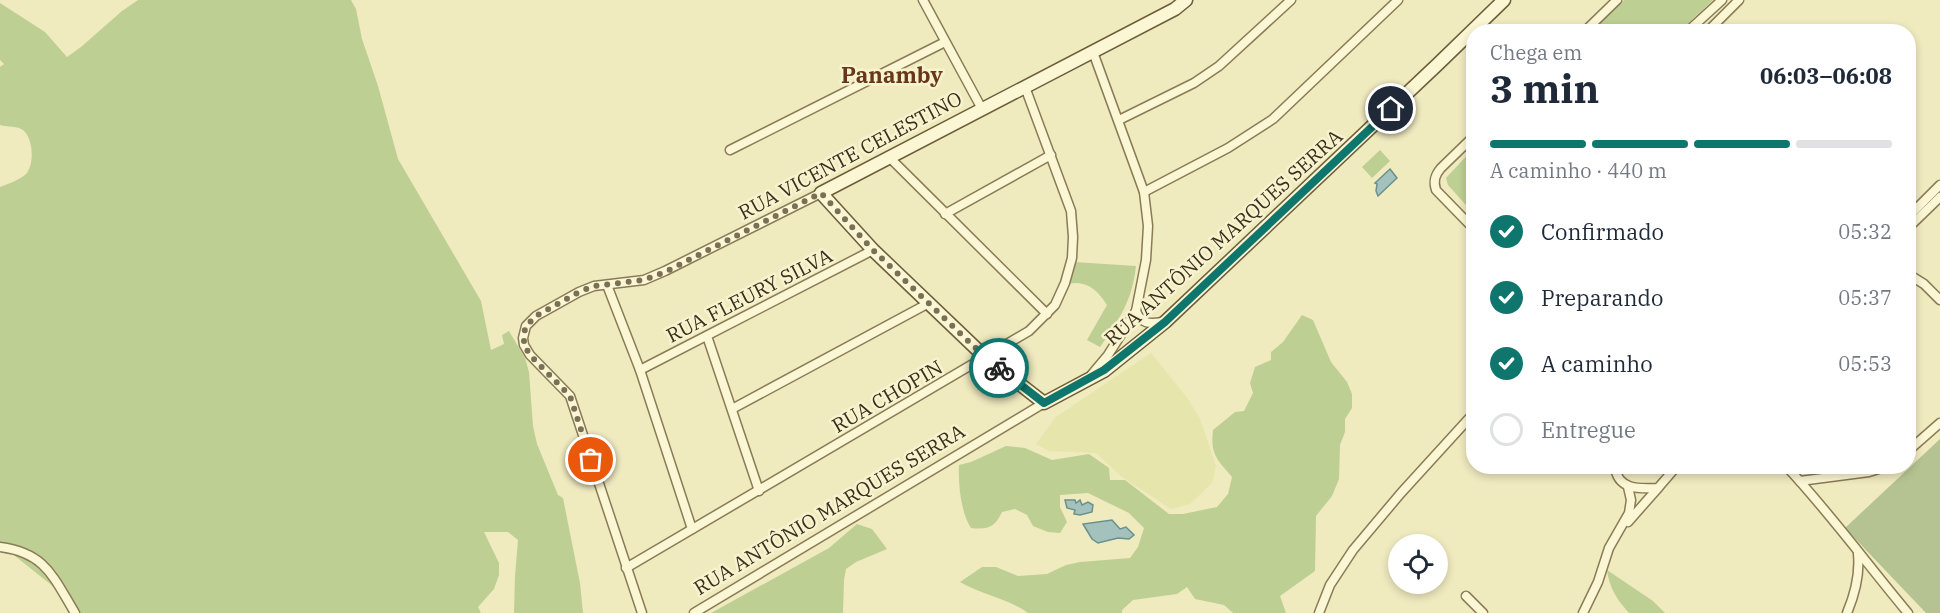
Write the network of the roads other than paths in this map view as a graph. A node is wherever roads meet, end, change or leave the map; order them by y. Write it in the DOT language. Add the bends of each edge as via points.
graph roads {
  1 [pos="923,0"];
  2 [pos="1186,0"];
  3 [pos="1292,0"];
  4 [pos="1398,0"];
  5 [pos="1503,0"];
  6 [pos="1617,0"];
  7 [pos="1722,0"];
  8 [pos="1739,0"];
  9 [pos="1479,24"];
  10 [pos="1592,24"];
  11 [pos="1696,24"];
  12 [pos="1715,24"];
  13 [pos="1466,37"];
  14 [pos="945,42"];
  15 [pos="1093,52"];
  16 [pos="1025,87"];
  17 [pos="982,109"];
  18 [pos="1119,120"];
  19 [pos="1466,144"];
  20 [pos="730,150"];
  21 [pos="1051,155"];
  22 [pos="889,157"];
  23 [pos="1940,185"];
  24 [pos="1144,192"];
  25 [pos="821,193"];
  26 [pos="1940,197"];
  27 [pos="1916,209"];
  28 [pos="945,214"];
  29 [pos="1916,220"];
  30 [pos="1466,221"];
  31 [pos="873,250"];
  32 [pos="1916,279"];
  33 [pos="607,285"];
  34 [pos="1940,300"];
  35 [pos="929,303"];
  36 [pos="1136,311"];
  37 [pos="1047,314"];
  38 [pos="1165,322"];
  39 [pos="707,336"];
  40 [pos="985,357"];
  41 [pos="640,370"];
  42 [pos="1087,379"];
  43 [pos="1044,403"];
  44 [pos="732,410"];
  45 [pos="1466,422"];
  46 [pos="1940,423"];
  47 [pos="1916,444"];
  48 [pos="1616,474"];
  49 [pos="1670,474"];
  50 [pos="1793,474"];
  51 [pos="1854,474"];
  52 [pos="1800,481"];
  53 [pos="1628,487"];
  54 [pos="1658,488"];
  55 [pos="759,490"];
  56 [pos="692,529"];
  57 [pos="1619,530"];
  58 [pos="0,547"];
  59 [pos="1858,553"];
  60 [pos="626,568"];
  61 [pos="1466,596"];
  62 [pos="75,613"];
  63 [pos="642,613"];
  64 [pos="694,613"];
  65 [pos="1319,613"];
  66 [pos="1483,613"];
  67 [pos="1582,613"];
  68 [pos="1847,613"];
  69 [pos="1908,613"];
  1 -- 14 [label="street"];
  2 -- 15 [label="street, RUA VICENTE CELESTINO"];
  3 -- 18 [label="street" via="1219,66 1194,83"];
  4 -- 24 [label="street" via="1273,119 1228,148"];
  5 -- 9 [label="street, RUA ANTÔNIO MARQUES SERRA"];
  6 -- 10 [label="street"];
  7 -- 11 [label="street"];
  8 -- 12 [label="street"];
  13 -- 38 [label="street, RUA ANTÔNIO MARQUES SERRA"];
  14 -- 17 [label="street"];
  14 -- 20 [label="street"];
  15 -- 16 [label="street, RUA VICENTE CELESTINO"];
  15 -- 18 [label="street"];
  16 -- 17 [label="street, RUA VICENTE CELESTINO"];
  16 -- 21 [label="street, RUA CHOPIN"];
  17 -- 22 [label="street, RUA VICENTE CELESTINO"];
  18 -- 24 [label="street"];
  19 -- 30 [label="street" via="1440,168 1435,179 1436,190"];
  21 -- 28 [label="street"];
  21 -- 37 [label="street, RUA CHOPIN" via="1071,211 1073,237 1065,283"];
  22 -- 25 [label="street, RUA VICENTE CELESTINO"];
  22 -- 28 [label="street"];
  23 -- 27 [label="street"];
  24 -- 36 [label="street" via="1148,246"];
  25 -- 31 [label="street"];
  25 -- 33 [label="street, RUA VICENTE CELESTINO" via="665,272 644,280"];
  26 -- 29 [label="street"];
  28 -- 37 [label="street"];
  31 -- 35 [label="street"];
  31 -- 39 [label="street, RUA FLEURY SILVA"];
  32 -- 34 [label="street"];
  33 -- 41 [label="street"];
  33 -- 60 [label="street, RUA VICENTE CELESTINO" via="579,292 536,316 526,326 523,338 530,355 570,396"];
  35 -- 40 [label="street"];
  35 -- 44 [label="street"];
  36 -- 38 [label="street" via="1143,322"];
  36 -- 42 [label="street" via="1108,355"];
  37 -- 40 [label="street, RUA CHOPIN" via="1029,331"];
  38 -- 42 [label="street, RUA ANTÔNIO MARQUES SERRA" via="1119,360"];
  39 -- 41 [label="street, RUA FLEURY SILVA"];
  39 -- 44 [label="street"];
  40 -- 43 [label="street"];
  40 -- 55 [label="street, RUA CHOPIN"];
  41 -- 56 [label="street"];
  42 -- 43 [label="street, RUA ANTÔNIO MARQUES SERRA"];
  43 -- 64 [label="street, RUA ANTÔNIO MARQUES SERRA"];
  44 -- 55 [label="street"];
  45 -- 65 [label="street" via="1353,550 1330,585"];
  46 -- 47 [label="street"];
  48 -- 53 [label="street"];
  49 -- 54 [label="street"];
  50 -- 52 [label="street"];
  51 -- 52 [label="street"];
  52 -- 59 [label="street"];
  53 -- 54 [label="street"];
  53 -- 57 [label="street" via="1630,507"];
  54 -- 57 [label="street"];
  55 -- 56 [label="street, RUA CHOPIN"];
  56 -- 60 [label="street, RUA CHOPIN"];
  57 -- 67 [label="street"];
  58 -- 62 [label="street" via="39,561"];
  59 -- 68 [label="street" via="1856,589"];
  59 -- 69 [label="street"];
  60 -- 63 [label="street"];
  61 -- 66 [label="street"];
}
